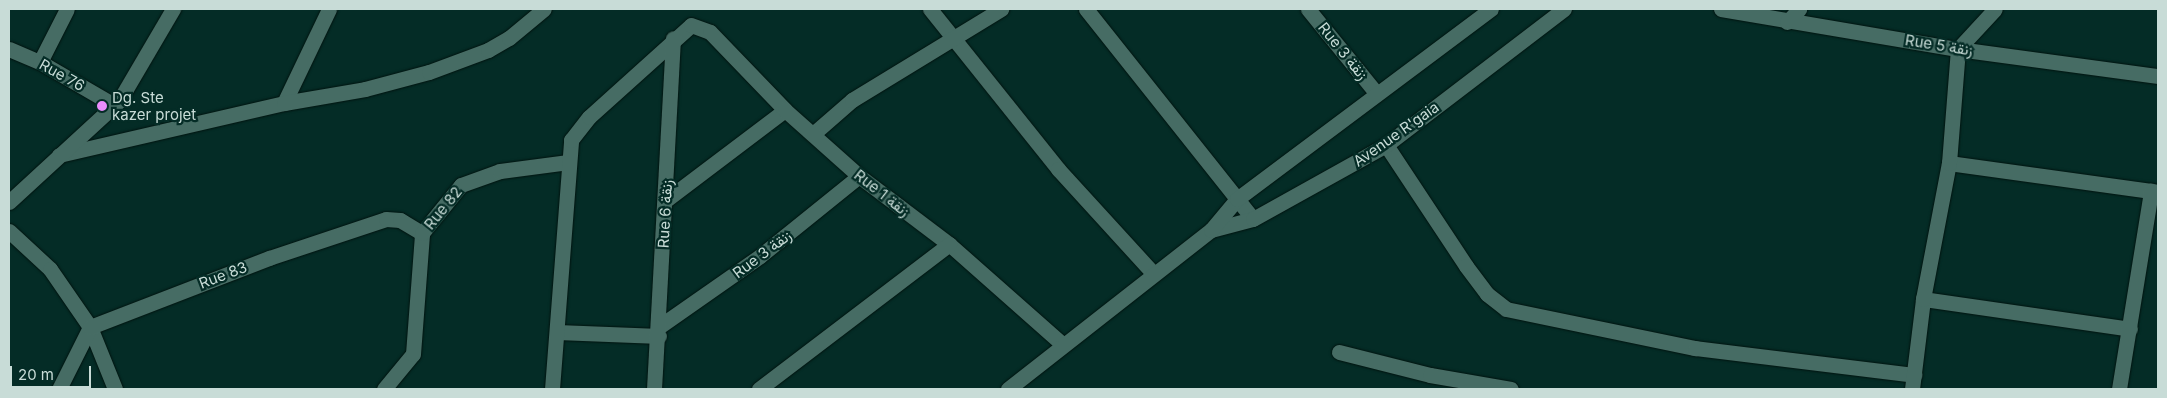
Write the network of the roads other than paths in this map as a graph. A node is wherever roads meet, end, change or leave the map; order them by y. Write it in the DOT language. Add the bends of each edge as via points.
graph roads {
  1 [pos="67,9"];
  2 [pos="173,9"];
  3 [pos="329,9"];
  4 [pos="544,9"];
  5 [pos="930,9"];
  6 [pos="1001,9"];
  7 [pos="1086,9"];
  8 [pos="1308,9"];
  9 [pos="1491,9"];
  10 [pos="1564,9"];
  11 [pos="1720,9"];
  12 [pos="1799,9"];
  13 [pos="1995,9"];
  14 [pos="1787,22"];
  15 [pos="673,39"];
  16 [pos="953,39"];
  17 [pos="9,49"];
  18 [pos="1958,49"];
  19 [pos="40,62"];
  20 [pos="2158,76"];
  21 [pos="1377,94"];
  22 [pos="284,103"];
  23 [pos="114,105"];
  24 [pos="785,110"];
  25 [pos="813,134"];
  26 [pos="1386,145"];
  27 [pos="59,155"];
  28 [pos="568,162"];
  29 [pos="1949,163"];
  30 [pos="859,176"];
  31 [pos="2155,192"];
  32 [pos="1237,199"];
  33 [pos="666,200"];
  34 [pos="9,202"];
  35 [pos="1253,219"];
  36 [pos="1211,230"];
  37 [pos="9,232"];
  38 [pos="422,233"];
  39 [pos="949,244"];
  40 [pos="1154,274"];
  41 [pos="1923,299"];
  42 [pos="90,328"];
  43 [pos="2130,329"];
  44 [pos="660,331"];
  45 [pos="558,332"];
  46 [pos="1063,344"];
  47 [pos="1338,352"];
  48 [pos="1429,382"];
  49 [pos="1913,382"];
  50 [pos="60,389"];
  51 [pos="115,389"];
  52 [pos="384,389"];
  53 [pos="552,389"];
  54 [pos="654,389"];
  55 [pos="759,389"];
  56 [pos="1008,389"];
  57 [pos="1511,389"];
  58 [pos="2119,389"];
  1 -- 19 [label="street"];
  2 -- 23 [label="street" via="129,88"];
  3 -- 22 [label="street"];
  4 -- 22 [label="street" via="509,38 462,62 365,89"];
  5 -- 16 [label="street"];
  6 -- 16 [label="street"];
  7 -- 32 [label="street"];
  8 -- 21 [label="street, Rue 3 زنقة"];
  9 -- 21 [label="street, Avenue R'gaia"];
  10 -- 26 [label="street, Avenue R'gaia"];
  11 -- 14 [label="street, Rue 5 زنقة"];
  12 -- 14 [label="street"];
  13 -- 18 [label="street"];
  14 -- 18 [label="street, Rue 5 زنقة"];
  15 -- 24 [label="street, Rue 1 زنقة" via="691,25 710,32"];
  15 -- 28 [label="street" via="581,125 571,140"];
  15 -- 33 [label="street, Rue 6 زنقة"];
  16 -- 25 [label="street" via="852,100"];
  16 -- 40 [label="street" via="1058,169"];
  17 -- 19 [label="street, Rue 76"];
  18 -- 20 [label="street, Rue 5 زنقة"];
  18 -- 29 [label="street"];
  19 -- 23 [label="street, Rue 76"];
  21 -- 32 [label="street, Avenue R'gaia"];
  22 -- 27 [label="street"];
  23 -- 27 [label="street"];
  24 -- 25 [label="street, Rue 1 زنقة"];
  24 -- 33 [label="street"];
  25 -- 30 [label="street, Rue 1 زنقة"];
  26 -- 35 [label="street, Avenue R'gaia"];
  26 -- 49 [label="street" via="1466,266 1487,294 1506,309 1695,348"];
  27 -- 34 [label="street"];
  28 -- 38 [label="street, Rue 82" via="514,168 467,180"];
  28 -- 45 [label="street"];
  29 -- 31 [label="street"];
  29 -- 41 [label="street"];
  30 -- 39 [label="street, Rue 1 زنقة"];
  30 -- 44 [label="street, Rue 3 زنقة"];
  31 -- 43 [label="street"];
  32 -- 35 [label="street"];
  32 -- 36 [label="street, Avenue R'gaia"];
  33 -- 44 [label="street, Rue 6 زنقة"];
  35 -- 36 [label="street, Avenue R'gaia"];
  36 -- 40 [label="street, Avenue R'gaia"];
  37 -- 42 [label="street" via="50,269"];
  38 -- 42 [label="street, Rue 83" via="400,220 386,219 268,258"];
  38 -- 52 [label="street, Rue 82" via="413,354"];
  39 -- 46 [label="street, Rue 1 زنقة"];
  39 -- 55 [label="street"];
  40 -- 46 [label="street, Avenue R'gaia"];
  41 -- 43 [label="street"];
  41 -- 49 [label="street"];
  42 -- 50 [label="street"];
  42 -- 51 [label="street"];
  43 -- 58 [label="street"];
  44 -- 45 [label="street"];
  44 -- 54 [label="street, Rue 6 زنقة"];
  45 -- 53 [label="street"];
  46 -- 56 [label="street, Avenue R'gaia"];
  47 -- 48 [label="street"];
  48 -- 57 [label="street"];
}
